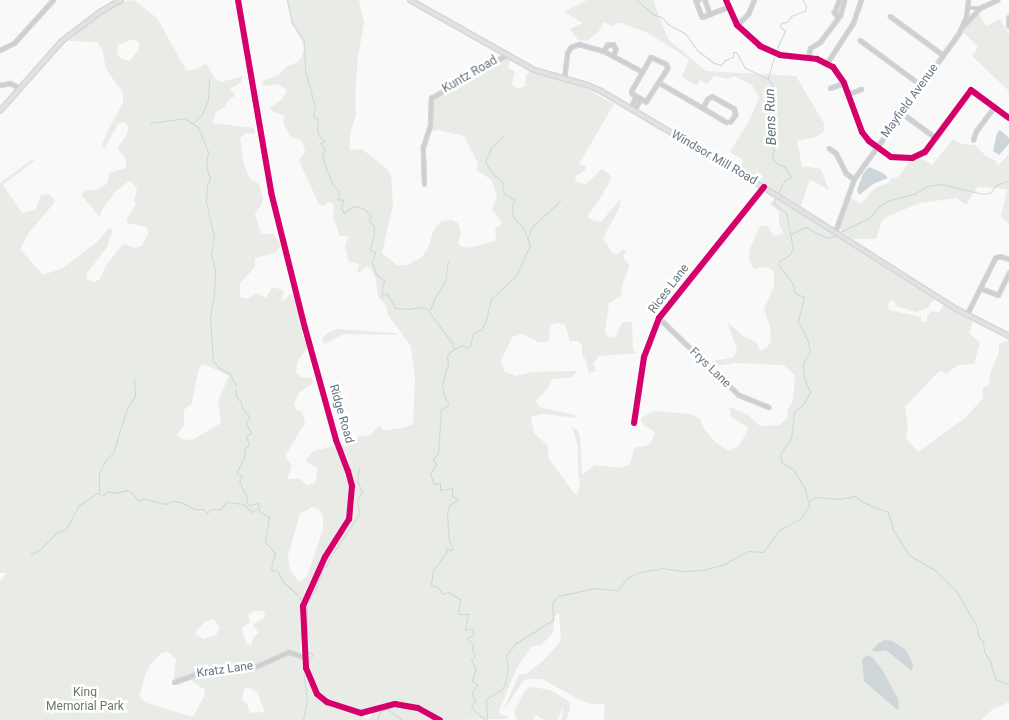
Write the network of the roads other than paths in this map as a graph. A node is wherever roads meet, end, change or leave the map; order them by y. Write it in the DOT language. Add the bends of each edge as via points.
graph roads {
  1 [pos="53,0"];
  2 [pos="120,0"];
  3 [pos="238,0"];
  4 [pos="410,0"];
  5 [pos="699,0"];
  6 [pos="705,0"];
  7 [pos="726,0"];
  8 [pos="754,0"];
  9 [pos="840,0"];
  10 [pos="861,0"];
  11 [pos="968,0"];
  12 [pos="997,0"];
  13 [pos="728,7"];
  14 [pos="968,8"];
  15 [pos="980,8"];
  16 [pos="710,14"];
  17 [pos="890,16"];
  18 [pos="838,17"];
  19 [pos="1009,17"];
  20 [pos="737,25"];
  21 [pos="963,26"];
  22 [pos="1009,26"];
  23 [pos="860,40"];
  24 [pos="0,50"];
  25 [pos="604,51"];
  26 [pos="506,55"];
  27 [pos="614,55"];
  28 [pos="943,55"];
  29 [pos="808,57"];
  30 [pos="827,63"];
  31 [pos="641,72"];
  32 [pos="564,79"];
  33 [pos="660,83"];
  34 [pos="844,83"];
  35 [pos="0,85"];
  36 [pos="921,85"];
  37 [pos="20,88"];
  38 [pos="830,88"];
  39 [pos="861,89"];
  40 [pos="848,94"];
  41 [pos="636,96"];
  42 [pos="640,99"];
  43 [pos="994,107"];
  44 [pos="702,108"];
  45 [pos="632,110"];
  46 [pos="0,111"];
  47 [pos="902,113"];
  48 [pos="1009,118"];
  49 [pos="936,138"];
  50 [pos="973,140"];
  51 [pos="876,147"];
  52 [pos="829,148"];
  53 [pos="854,179"];
  54 [pos="424,184"];
  55 [pos="764,187"];
  56 [pos="835,232"];
  57 [pos="1009,259"];
  58 [pos="1009,272"];
  59 [pos="980,288"];
  60 [pos="966,315"];
  61 [pos="659,318"];
  62 [pos="1009,336"];
  63 [pos="768,407"];
  64 [pos="634,423"];
  65 [pos="304,658"];
  66 [pos="174,682"];
  67 [pos="440,720"];
  1 -- 24 [label="street" via="14,43"];
  2 -- 37 [label="main road" via="62,41"];
  3 -- 65 [label="street, Ridge Road" via="269,183 305,328 352,486 350,516 325,556 304,604"];
  4 -- 26 [label="main road, Windsor Mill Road"];
  5 -- 16 [label="street" via="696,1 702,17"];
  6 -- 16 [label="street"];
  7 -- 13 [label="street"];
  8 -- 20 [label="street" via="748,14"];
  9 -- 18 [label="street" via="834,13"];
  9 -- 18 [label="street" via="844,1"];
  10 -- 30 [label="street" via="852,24"];
  11 -- 14 [label="street"];
  12 -- 15 [label="street, Mayfield Avenue"];
  13 -- 16 [label="street"];
  13 -- 20 [label="street"];
  14 -- 15 [label="street, Mayfield Avenue"];
  14 -- 21 [label="street, Mayfield Avenue"];
  15 -- 21 [label="street, Mayfield Avenue"];
  17 -- 28 [label="street"];
  18 -- 29 [label="street" via="820,42 810,48"];
  19 -- 22 [label="street"];
  20 -- 29 [label="street" via="767,50 787,56"];
  21 -- 28 [label="street, Mayfield Avenue"];
  23 -- 36 [label="street"];
  25 -- 27 [label="street"];
  25 -- 27 [label="street" via="608,44 614,45"];
  25 -- 32 [label="street" via="582,43 571,47 567,53"];
  26 -- 32 [label="main road, Windsor Mill Road" via="534,70"];
  26 -- 54 [label="street, Kuntz Road" via="431,98 430,125 423,147"];
  27 -- 31 [label="street"];
  28 -- 36 [label="street, Mayfield Avenue"];
  29 -- 30 [label="street"];
  30 -- 34 [label="street" via="838,72"];
  31 -- 33 [label="street" via="651,57 658,60 668,67"];
  31 -- 41 [label="street" via="631,90"];
  32 -- 45 [label="main road, Windsor Mill Road" via="595,88"];
  33 -- 42 [label="street" via="649,101"];
  33 -- 44 [label="street"];
  34 -- 38 [label="street"];
  34 -- 40 [label="street"];
  35 -- 37 [label="street" via="10,82"];
  36 -- 47 [label="street, Mayfield Avenue"];
  37 -- 46 [label="main road"];
  39 -- 40 [label="street"];
  40 -- 51 [label="street" via="862,132"];
  41 -- 42 [label="street"];
  41 -- 45 [label="street"];
  42 -- 45 [label="street"];
  43 -- 48 [label="street"];
  43 -- 49 [label="street" via="972,90"];
  43 -- 50 [label="street"];
  44 -- 44 [label="street" via="728,122 735,115 734,109 712,97"];
  45 -- 55 [label="main road, Windsor Mill Road"];
  47 -- 49 [label="street"];
  47 -- 51 [label="street, Mayfield Avenue"];
  49 -- 51 [label="street" via="925,152 912,158 891,157"];
  51 -- 53 [label="street, Mayfield Avenue"];
  52 -- 53 [label="street"];
  53 -- 56 [label="street, Mayfield Avenue"];
  55 -- 56 [label="main road, Windsor Mill Road"];
  55 -- 61 [label="street, Rices Lane"];
  56 -- 60 [label="main road, Windsor Mill Road"];
  57 -- 59 [label="street" via="996,257"];
  58 -- 59 [label="street" via="1000,294 994,295"];
  59 -- 60 [label="street"];
  60 -- 62 [label="main road, Windsor Mill Road"];
  61 -- 63 [label="street, Frys Lane" via="739,395"];
  61 -- 64 [label="street, Rices Lane" via="644,357"];
  65 -- 66 [label="street, Kratz Lane" via="289,652 255,668 201,672"];
  65 -- 67 [label="street, Ridge Road" via="315,691 327,702 361,713 388,704 402,705 418,708"];
}
